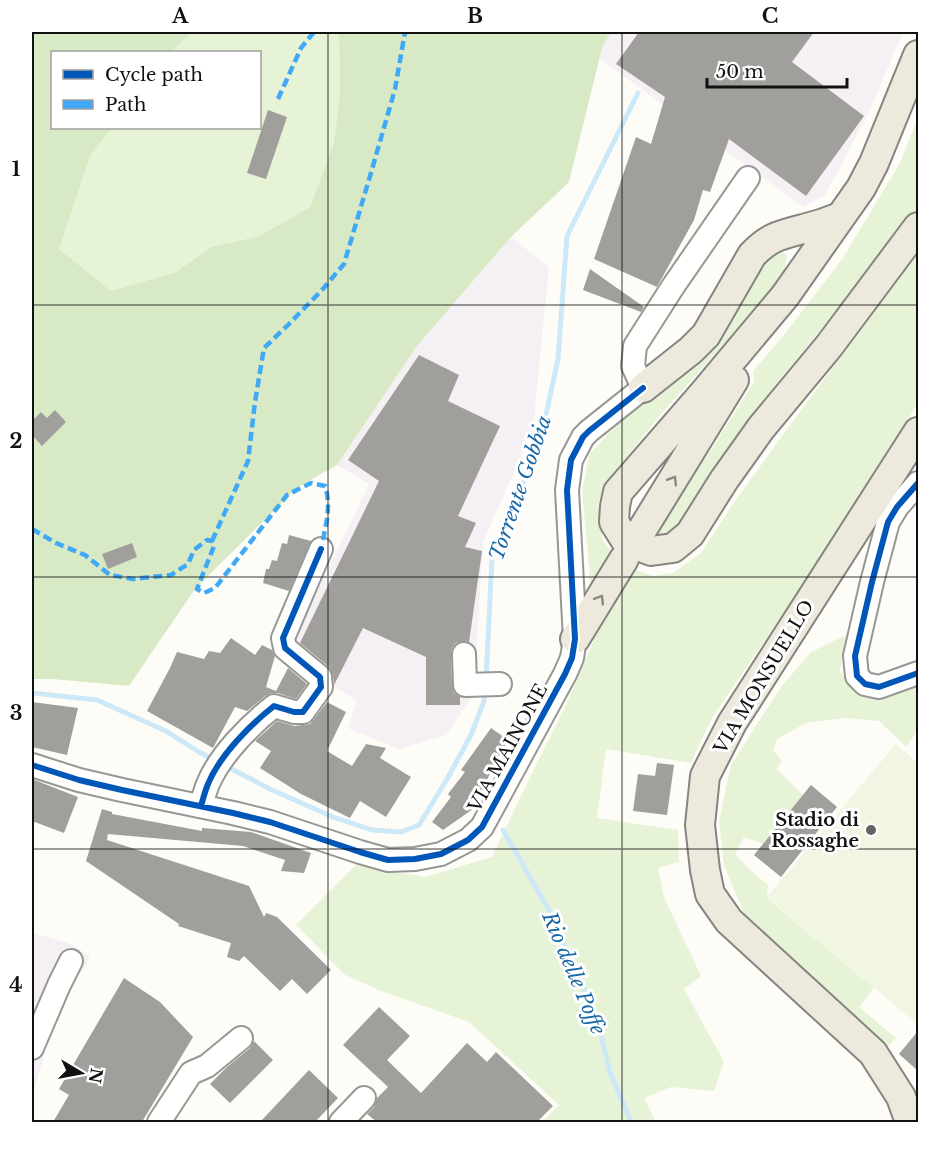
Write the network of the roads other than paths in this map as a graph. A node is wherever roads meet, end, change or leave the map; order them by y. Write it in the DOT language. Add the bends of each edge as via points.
graph roads {
  1 [pos="918,55"];
  2 [pos="748,178"];
  3 [pos="840,217"];
  4 [pos="918,227"];
  5 [pos="783,233"];
  6 [pos="813,256"];
  7 [pos="788,292"];
  8 [pos="643,388"];
  9 [pos="918,432"];
  10 [pos="918,483"];
  11 [pos="642,530"];
  12 [pos="321,549"];
  13 [pos="624,559"];
  14 [pos="575,639"];
  15 [pos="464,654"];
  16 [pos="918,673"];
  17 [pos="500,684"];
  18 [pos="32,765"];
  19 [pos="201,806"];
  20 [pos="71,962"];
  21 [pos="241,1038"];
  22 [pos="32,1048"];
  23 [pos="364,1098"];
  24 [pos="159,1122"];
  25 [pos="341,1122"];
  26 [pos="910,1122"];
  1 -- 3 [label="main road" via="874,163"];
  2 -- 8 [label="street" via="635,346 633,366"];
  3 -- 5 [label="main road"];
  3 -- 6 [label="main road"];
  4 -- 7 [label="main road" via="829,346 761,428 690,534 672,548 651,551 626,541 614,522 618,492"];
  5 -- 6 [label="main road" via="800,241"];
  5 -- 8 [label="main road" via="752,255 706,335"];
  6 -- 7 [label="main road"];
  11 -- 7 [label="main road, one-way"];
  8 -- 14 [label="street, VIA MAINONE" via="589,431 571,460 567,490"];
  9 -- 26 [label="main road, VIA MONSUELLO" via="732,723 705,776 700,825 710,894 729,921 873,1053 900,1097"];
  10 -- 16 [label="street" via="888,522 855,656 857,676 865,684 879,687"];
  12 -- 19 [label="street" via="283,638 285,648 320,677 321,687 303,712 274,706 257,719 227,753 209,782"];
  14 -- 13 [label="main road, one-way"];
  14 -- 19 [label="street, VIA MAINONE" via="566,674 482,827 452,849 427,858 388,860 270,822"];
  15 -- 17 [label="street" via="465,685"];
  18 -- 19 [label="street, VIA MAINONE" via="79,780"];
  20 -- 22 [label="street"];
  21 -- 24 [label="street" via="207,1066 191,1073"];
  23 -- 25 [label="street"];
}
